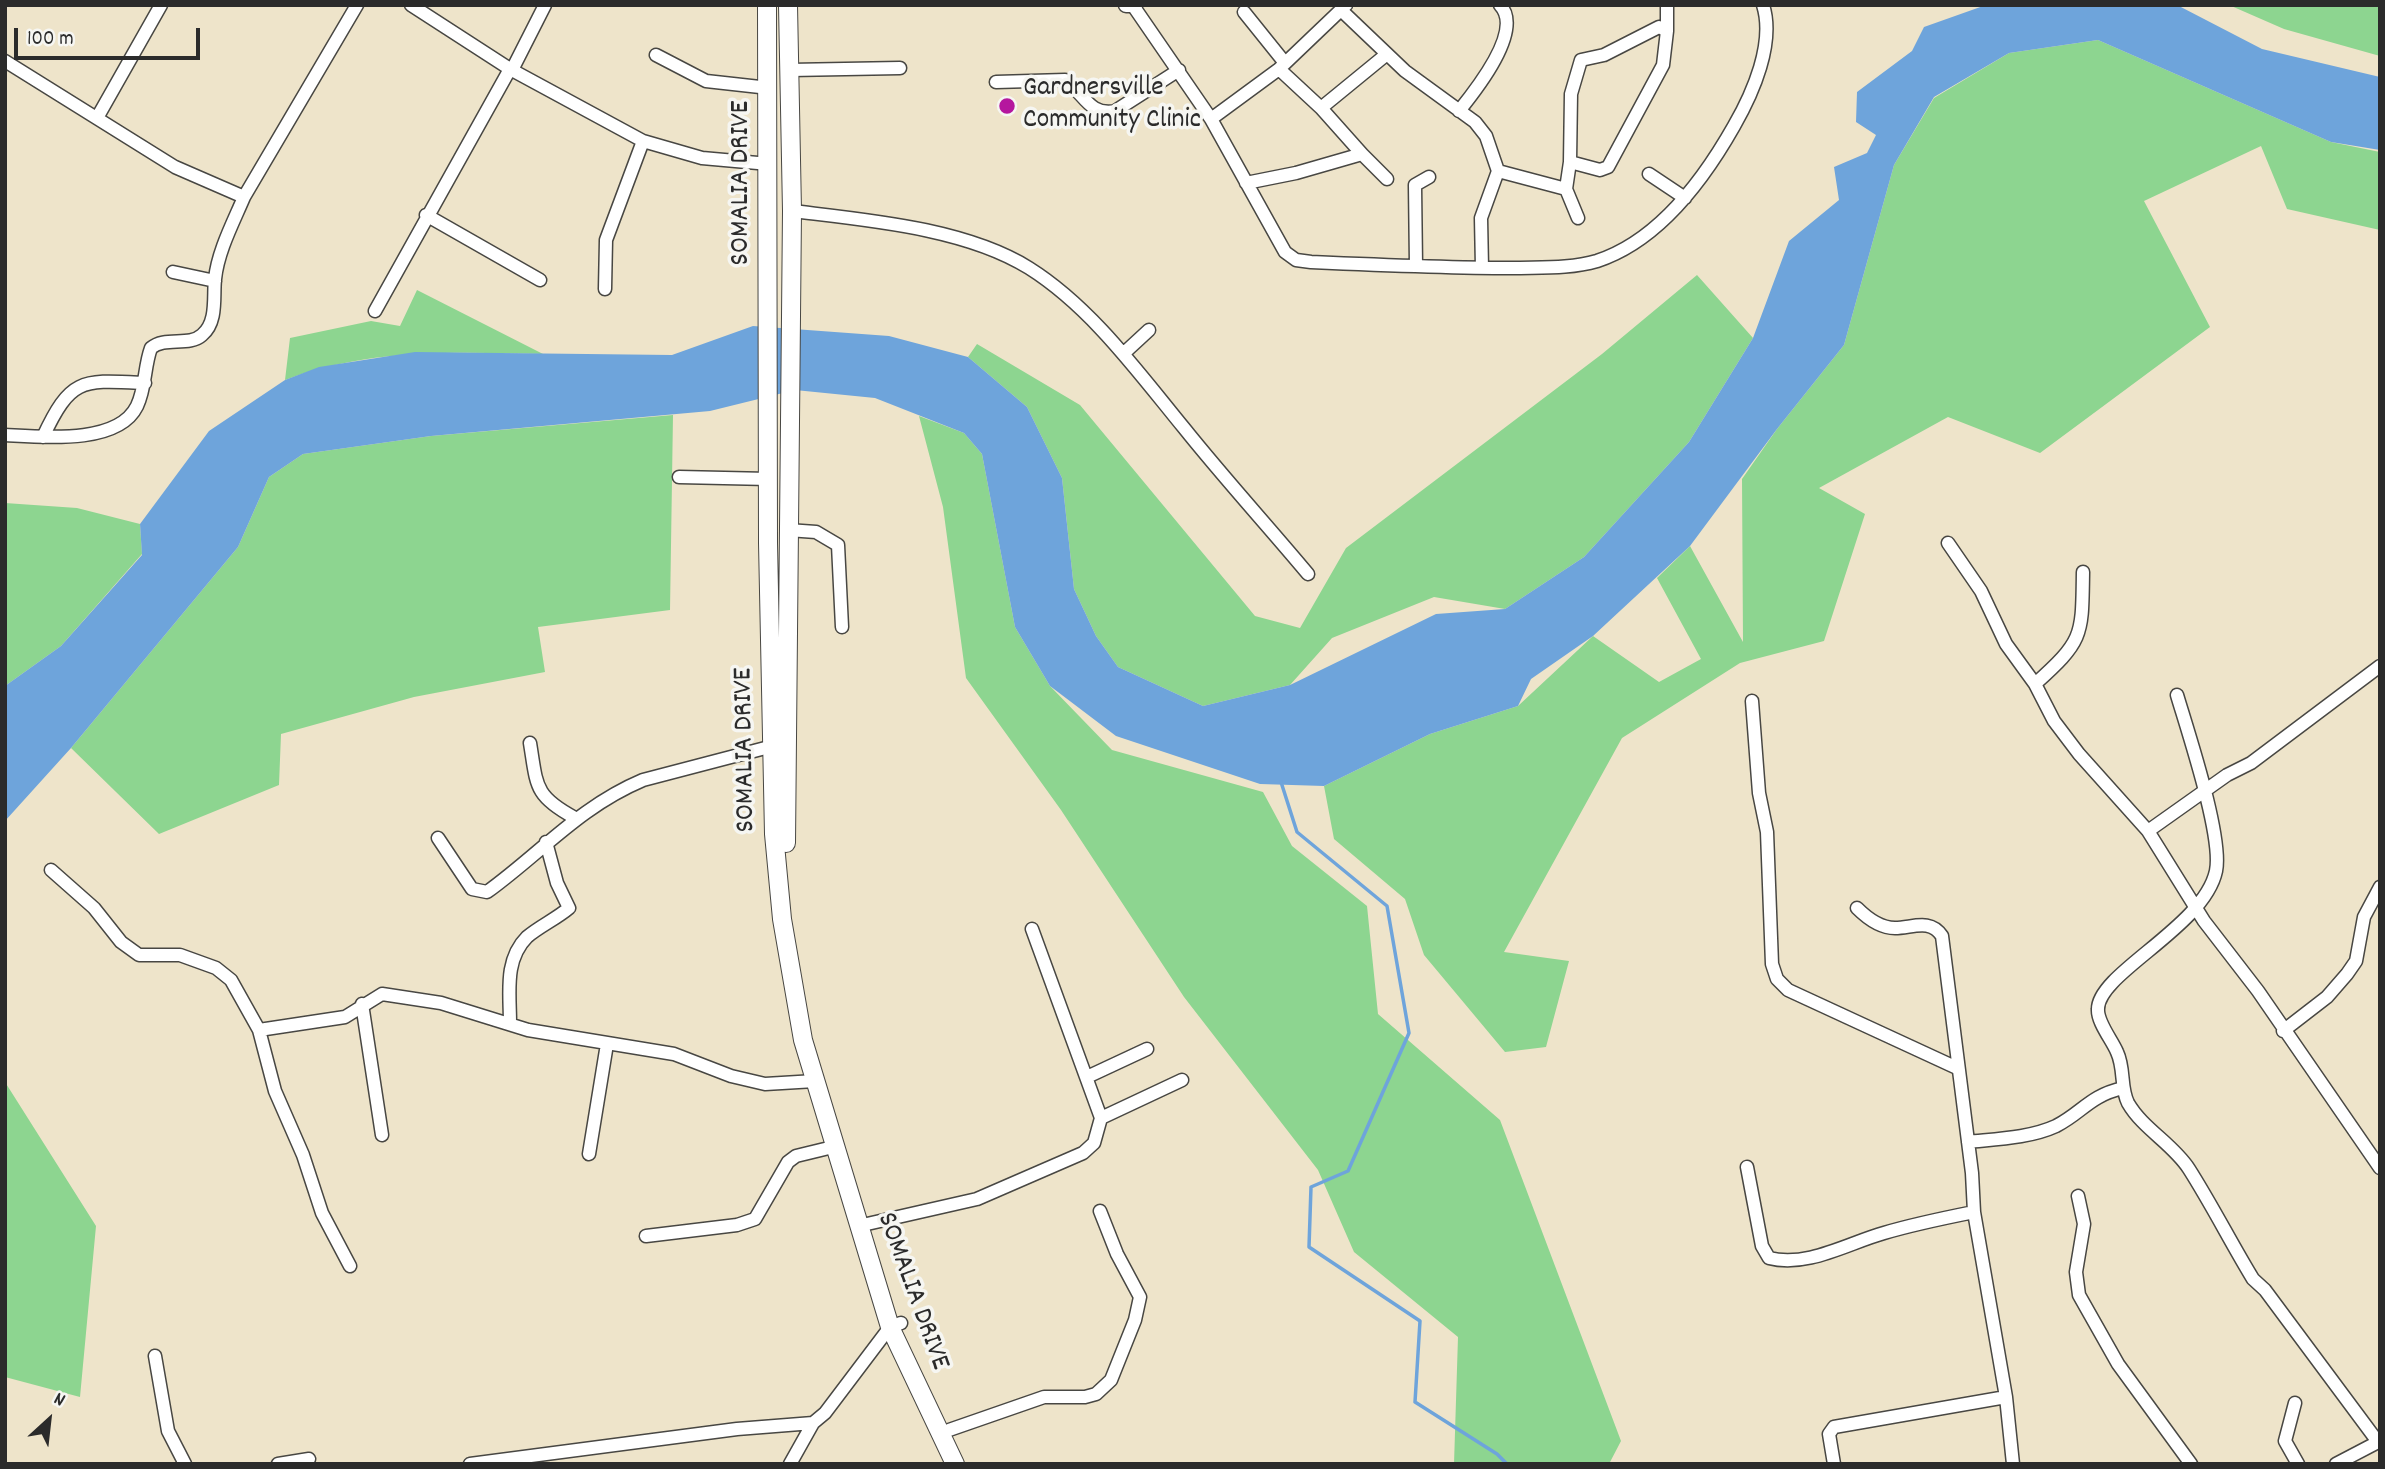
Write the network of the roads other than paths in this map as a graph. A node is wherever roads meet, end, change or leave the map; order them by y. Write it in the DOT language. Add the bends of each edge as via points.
graph roads {
  1 [pos="161,5"];
  2 [pos="357,5"];
  3 [pos="411,5"];
  4 [pos="545,5"];
  5 [pos="767,5"];
  6 [pos="788,5"];
  7 [pos="1667,5"];
  8 [pos="1763,5"];
  9 [pos="1131,6"];
  10 [pos="1507,6"];
  11 [pos="1344,8"];
  12 [pos="1244,12"];
  13 [pos="1667,31"];
  14 [pos="1387,54"];
  15 [pos="656,55"];
  16 [pos="5,61"];
  17 [pos="1282,66"];
  18 [pos="900,68"];
  19 [pos="511,69"];
  20 [pos="790,70"];
  21 [pos="1179,70"];
  22 [pos="996,82"];
  23 [pos="769,88"];
  24 [pos="1321,108"];
  25 [pos="1459,111"];
  26 [pos="97,118"];
  27 [pos="1211,118"];
  28 [pos="643,141"];
  29 [pos="1362,154"];
  30 [pos="1570,162"];
  31 [pos="769,164"];
  32 [pos="1498,171"];
  33 [pos="1649,174"];
  34 [pos="1429,177"];
  35 [pos="1387,179"];
  36 [pos="1247,183"];
  37 [pos="1566,189"];
  38 [pos="244,197"];
  39 [pos="1685,198"];
  40 [pos="792,211"];
  41 [pos="426,215"];
  42 [pos="1578,218"];
  43 [pos="1416,266"];
  44 [pos="1482,268"];
  45 [pos="173,272"];
  46 [pos="540,280"];
  47 [pos="215,281"];
  48 [pos="605,289"];
  49 [pos="375,310"];
  50 [pos="1149,330"];
  51 [pos="1123,354"];
  52 [pos="145,383"];
  53 [pos="5,435"];
  54 [pos="43,437"];
  55 [pos="679,477"];
  56 [pos="769,479"];
  57 [pos="788,530"];
  58 [pos="1948,543"];
  59 [pos="2083,572"];
  60 [pos="1308,574"];
  61 [pos="842,628"];
  62 [pos="2380,666"];
  63 [pos="2035,684"];
  64 [pos="2177,695"];
  65 [pos="1752,701"];
  66 [pos="530,743"];
  67 [pos="773,746"];
  68 [pos="2204,791"];
  69 [pos="575,818"];
  70 [pos="2148,831"];
  71 [pos="438,838"];
  72 [pos="546,842"];
  73 [pos="51,870"];
  74 [pos="2380,887"];
  75 [pos="1857,908"];
  76 [pos="2196,910"];
  77 [pos="1032,929"];
  78 [pos="362,1004"];
  79 [pos="510,1023"];
  80 [pos="259,1030"];
  81 [pos="2283,1031"];
  82 [pos="607,1044"];
  83 [pos="1147,1049"];
  84 [pos="1957,1068"];
  85 [pos="1087,1077"];
  86 [pos="1182,1080"];
  87 [pos="815,1082"];
  88 [pos="2123,1088"];
  89 [pos="1101,1118"];
  90 [pos="382,1135"];
  91 [pos="1968,1142"];
  92 [pos="833,1147"];
  93 [pos="589,1154"];
  94 [pos="1747,1167"];
  95 [pos="2380,1168"];
  96 [pos="2078,1196"];
  97 [pos="1100,1211"];
  98 [pos="1974,1212"];
  99 [pos="867,1224"];
  100 [pos="646,1236"];
  101 [pos="350,1266"];
  102 [pos="895,1325"];
  103 [pos="155,1356"];
  104 [pos="2006,1397"];
  105 [pos="2295,1403"];
  106 [pos="813,1423"];
  107 [pos="949,1430"];
  108 [pos="2379,1441"];
  109 [pos="309,1459"];
  110 [pos="186,1464"];
  111 [pos="278,1464"];
  112 [pos="470,1464"];
  113 [pos="790,1464"];
  114 [pos="956,1464"];
  115 [pos="965,1464"];
  116 [pos="1834,1464"];
  117 [pos="2013,1464"];
  118 [pos="2191,1464"];
  119 [pos="2298,1464"];
  120 [pos="2336,1464"];
  1 -- 26 [label="street"];
  2 -- 38 [label="street"];
  3 -- 19 [label="street"];
  4 -- 19 [label="street"];
  5 -- 23 [label="main road, SOMALIA DRIVE"];
  6 -- 20 [label="main road, SOMALIA DRIVE"];
  7 -- 13 [label="street"];
  8 -- 39 [label="street" via="1766,36 1751,94 1719,153"];
  9 -- 21 [label="street"];
  10 -- 25 [label="street" via="1508,29 1482,83"];
  11 -- 14 [label="street"];
  11 -- 17 [label="street"];
  12 -- 17 [label="street"];
  13 -- 30 [label="street" via="1663,65 1608,166 1600,170"];
  13 -- 30 [label="street" via="1660,27 1604,55 1581,60 1572,94"];
  14 -- 24 [label="street"];
  14 -- 25 [label="street"];
  15 -- 23 [label="street" via="706,81"];
  16 -- 26 [label="street"];
  17 -- 24 [label="street"];
  17 -- 27 [label="street"];
  18 -- 20 [label="street"];
  19 -- 28 [label="street"];
  19 -- 41 [label="street"];
  20 -- 40 [label="main road, SOMALIA DRIVE"];
  21 -- 22 [label="street" via="1115,111 1104,113 1094,110 1065,80"];
  21 -- 27 [label="street"];
  23 -- 31 [label="main road, SOMALIA DRIVE"];
  24 -- 29 [label="street"];
  25 -- 32 [label="street" via="1486,136"];
  26 -- 38 [label="street" via="175,167"];
  27 -- 36 [label="street"];
  28 -- 31 [label="street" via="702,158"];
  28 -- 48 [label="street" via="606,240"];
  29 -- 35 [label="street"];
  29 -- 36 [label="street"];
  30 -- 37 [label="street"];
  31 -- 56 [label="main road, SOMALIA DRIVE"];
  32 -- 37 [label="street"];
  32 -- 44 [label="street" via="1481,218"];
  33 -- 39 [label="street"];
  34 -- 43 [label="street" via="1415,185"];
  36 -- 43 [label="street" via="1278,243 1296,260"];
  37 -- 42 [label="street"];
  38 -- 47 [label="street"];
  39 -- 44 [label="street" via="1635,240 1599,260"];
  40 -- 51 [label="street" via="884,223 994,252 1047,282"];
  40 -- 57 [label="main road, SOMALIA DRIVE"];
  41 -- 46 [label="street"];
  41 -- 49 [label="street"];
  43 -- 44 [label="street"];
  45 -- 47 [label="street"];
  47 -- 52 [label="street" via="216,295 204,335 151,348"];
  50 -- 51 [label="street"];
  51 -- 60 [label="street"];
  52 -- 54 [label="street" via="136,408 117,426 102,433"];
  52 -- 54 [label="street" via="81,385 69,391"];
  53 -- 54 [label="street"];
  55 -- 56 [label="street"];
  56 -- 67 [label="main road, SOMALIA DRIVE"];
  57 -- 61 [label="street" via="816,532 838,545"];
  57 -- 99 [label="main road, SOMALIA DRIVE" via="786,841 794,924 820,1070"];
  58 -- 63 [label="street" via="1981,591 2006,644"];
  59 -- 63 [label="street" via="2082,628 2077,642"];
  62 -- 68 [label="street" via="2251,762"];
  63 -- 70 [label="street" via="2054,721 2079,754"];
  64 -- 68 [label="street"];
  65 -- 84 [label="street" via="1759,793 1767,832 1772,964 1777,979 1788,990"];
  66 -- 69 [label="street" via="537,789"];
  67 -- 69 [label="street" via="643,780"];
  67 -- 87 [label="main road, SOMALIA DRIVE" via="774,834 782,919"];
  68 -- 70 [label="street"];
  68 -- 76 [label="street" via="2216,870"];
  69 -- 72 [label="street"];
  70 -- 76 [label="street"];
  71 -- 72 [label="street" via="472,889 479,892 487,892"];
  72 -- 79 [label="street" via="569,908 517,949 510,972"];
  73 -- 80 [label="street" via="139,955 180,956 224,973 241,993"];
  74 -- 81 [label="street" via="2364,917 2356,961 2327,997"];
  75 -- 84 [label="street" via="1884,926 1926,925 1939,932"];
  76 -- 81 [label="street"];
  76 -- 88 [label="street" via="2115,978 2099,1003 2098,1013 2123,1065"];
  77 -- 85 [label="street"];
  78 -- 79 [label="street" via="382,994 420,998"];
  78 -- 80 [label="street" via="345,1017"];
  78 -- 90 [label="street"];
  79 -- 82 [label="street"];
  80 -- 101 [label="street" via="275,1091 322,1213"];
  81 -- 95 [label="street"];
  82 -- 87 [label="street" via="674,1054 765,1084"];
  82 -- 93 [label="street"];
  83 -- 85 [label="street"];
  84 -- 91 [label="street"];
  85 -- 89 [label="street"];
  86 -- 89 [label="street"];
  87 -- 92 [label="main road, SOMALIA DRIVE"];
  88 -- 91 [label="street" via="2094,1098 2047,1129"];
  88 -- 108 [label="street" via="2136,1113 2188,1167 2253,1279"];
  89 -- 99 [label="street" via="1094,1143 1083,1153 977,1199"];
  91 -- 98 [label="street"];
  92 -- 100 [label="street" via="788,1162 755,1219"];
  92 -- 102 [label="main road, SOMALIA DRIVE"];
  94 -- 98 [label="street" via="1762,1246 1769,1258 1779,1260 1827,1254 1881,1233"];
  96 -- 118 [label="street" via="2084,1224 2076,1272 2079,1295 2118,1364"];
  97 -- 107 [label="street" via="1139,1297 1135,1320 1111,1380 1096,1394 1044,1397"];
  98 -- 104 [label="street"];
  99 -- 102 [label="main road, SOMALIA DRIVE"];
  102 -- 106 [label="street"];
  102 -- 107 [label="main road, SOMALIA DRIVE"];
  102 -- 114 [label="main road, SOMALIA DRIVE"];
  103 -- 110 [label="street" via="168,1431"];
  104 -- 116 [label="street" via="1834,1427 1829,1434"];
  104 -- 117 [label="street"];
  105 -- 119 [label="street" via="2284,1441"];
  106 -- 112 [label="street"];
  106 -- 113 [label="street"];
  107 -- 115 [label="main road, SOMALIA DRIVE"];
  108 -- 120 [label="street"];
  109 -- 111 [label="street"];
}
